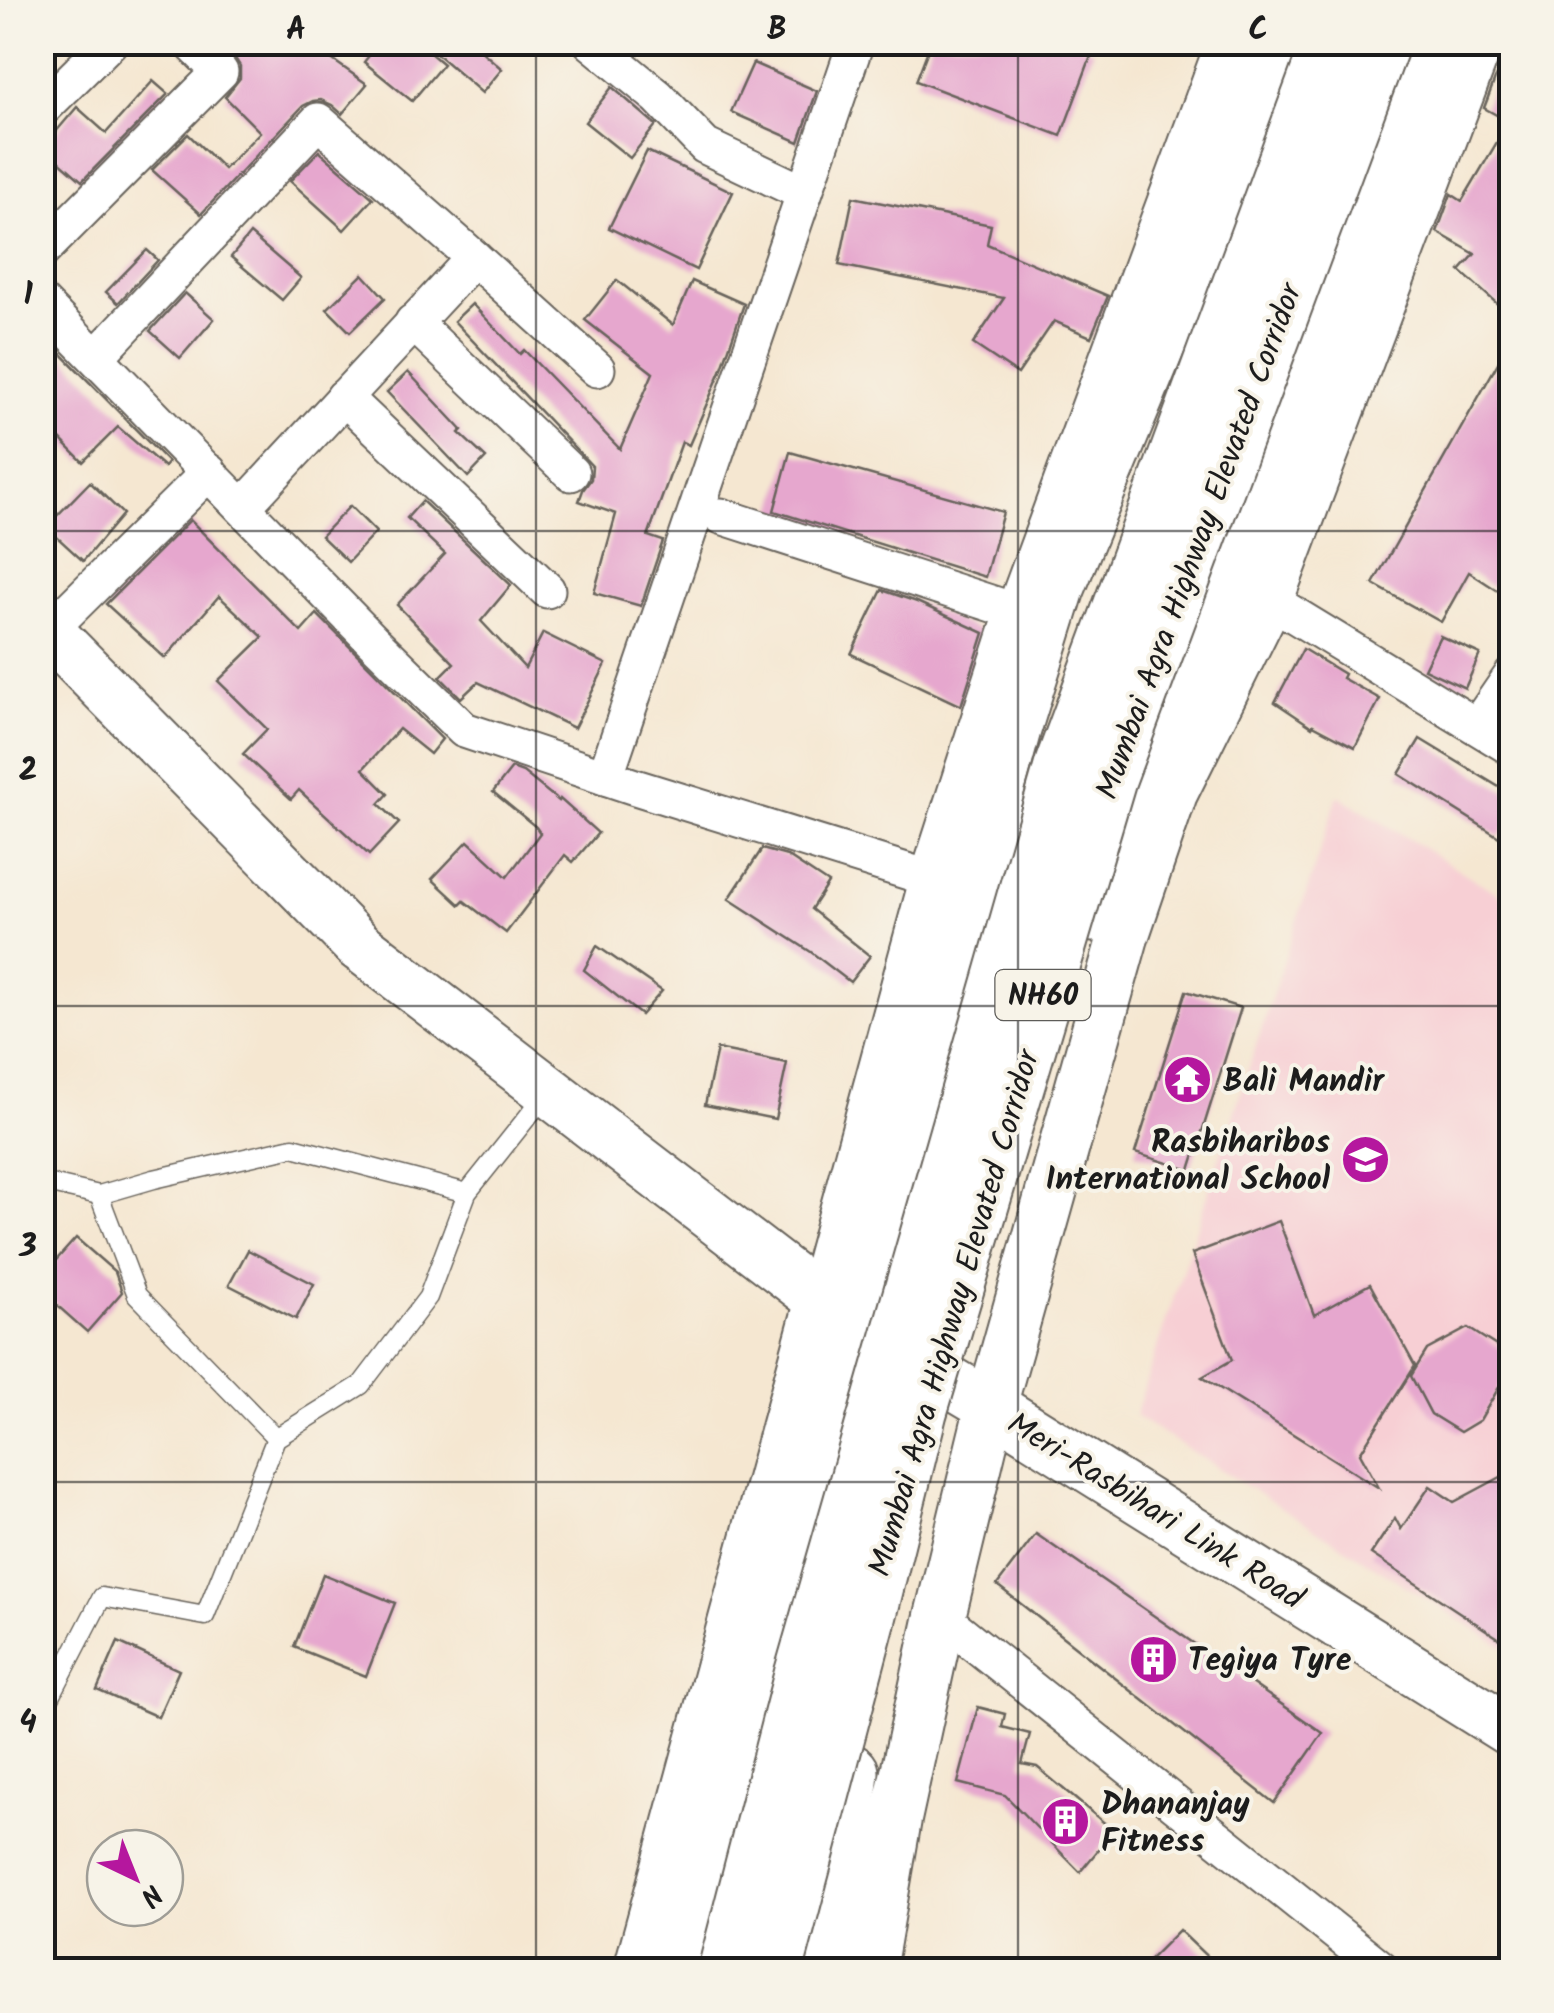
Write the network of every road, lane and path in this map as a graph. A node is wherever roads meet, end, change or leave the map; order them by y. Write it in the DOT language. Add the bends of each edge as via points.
graph roads {
  1 [pos="110,42"];
  2 [pos="190,42"];
  3 [pos="591,42"];
  4 [pos="856,42"];
  5 [pos="1232,42"];
  6 [pos="1273,42"];
  7 [pos="1330,42"];
  8 [pos="1382,42"];
  9 [pos="1436,42"];
  10 [pos="1478,42"];
  11 [pos="42,109"];
  12 [pos="804,193"];
  13 [pos="42,251"];
  14 [pos="474,258"];
  15 [pos="42,302"];
  16 [pos="414,322"];
  17 [pos="96,357"];
  18 [pos="596,370"];
  19 [pos="344,397"];
  20 [pos="209,472"];
  21 [pos="571,473"];
  22 [pos="243,507"];
  23 [pos="721,516"];
  24 [pos="547,590"];
  25 [pos="1268,599"];
  26 [pos="1021,613"];
  27 [pos="45,628"];
  28 [pos="1512,676"];
  29 [pos="1477,726"];
  30 [pos="1512,748"];
  31 [pos="605,777"];
  32 [pos="935,880"];
  33 [pos="1092,914"];
  34 [pos="549,1090"];
  35 [pos="42,1182"];
  36 [pos="467,1193"];
  37 [pos="99,1196"];
  38 [pos="836,1310"];
  39 [pos="990,1406"];
  40 [pos="276,1438"];
  41 [pos="940,1616"];
  42 [pos="42,1713"];
  43 [pos="1512,1732"];
  44 [pos="851,1772"];
  45 [pos="639,1970"];
  46 [pos="675,1970"];
  47 [pos="726,1970"];
  48 [pos="774,1970"];
  49 [pos="825,1970"];
  50 [pos="870,1970"];
  51 [pos="1382,1970"];
  1 -- 11 [label="street"];
  2 -- 13 [label="street" via="220,72"];
  3 -- 12 [label="street" via="706,146"];
  4 -- 12 [label="street"];
  5 -- 26 [label="street"];
  6 -- 38 [label="highway" via="1194,256 1057,588"];
  7 -- 47 [label="highway, Mumbai Agra Highway Elevated Corridor / NH60, bridge" via="1064,764 802,1675"];
  8 -- 48 [label="highway, Mumbai Agra Highway Elevated Corridor / NH60, bridge" via="1108,779 919,1412"];
  9 -- 33 [label="highway" via="1153,788"];
  10 -- 25 [label="street"];
  12 -- 31 [label="street"];
  14 -- 16 [label="street"];
  14 -- 17 [label="street" via="318,122"];
  14 -- 18 [label="street"];
  15 -- 17 [label="street"];
  16 -- 19 [label="street"];
  16 -- 21 [label="street"];
  17 -- 20 [label="street"];
  19 -- 22 [label="street"];
  19 -- 24 [label="street"];
  20 -- 22 [label="street"];
  20 -- 27 [label="street"];
  22 -- 31 [label="street" via="464,730"];
  23 -- 26 [label="street"];
  25 -- 29 [label="street"];
  25 -- 39 [label="street" via="1172,793 1123,937"];
  26 -- 32 [label="street"];
  27 -- 34 [label="street, Meri-Rasbihari Link Road" via="358,945"];
  28 -- 29 [label="street"];
  29 -- 30 [label="street"];
  31 -- 32 [label="street"];
  32 -- 38 [label="street"];
  34 -- 36 [label="lane"];
  34 -- 38 [label="street, Meri-Rasbihari Link Road"];
  35 -- 37 [label="lane"];
  36 -- 37 [label="lane" via="293,1147"];
  36 -- 40 [label="lane" via="428,1296 361,1385"];
  37 -- 40 [label="lane" via="137,1295"];
  38 -- 39 [label="street, Meri-Rasbihari Link Road"];
  38 -- 45 [label="street"];
  38 -- 46 [label="highway"];
  39 -- 41 [label="street"];
  39 -- 43 [label="street, Meri-Rasbihari Link Road"];
  40 -- 42 [label="lane" via="204,1616 102,1597"];
  41 -- 50 [label="street"];
  41 -- 51 [label="street"];
  44 -- 49 [label="highway"];
}
